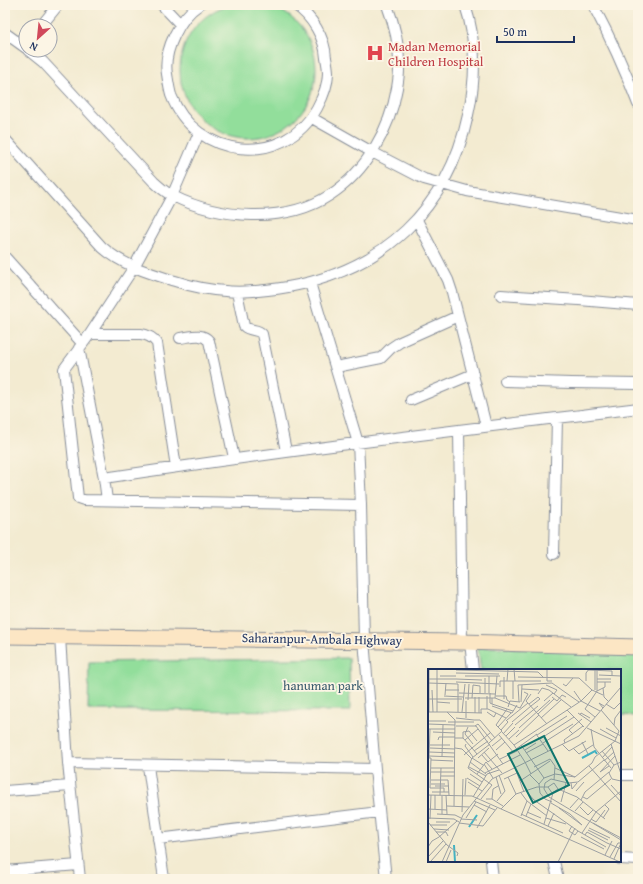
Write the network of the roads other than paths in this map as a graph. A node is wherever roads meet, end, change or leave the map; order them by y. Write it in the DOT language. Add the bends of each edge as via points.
graph roads {
  1 [pos="58,5"];
  2 [pos="162,5"];
  3 [pos="199,5"];
  4 [pos="295,5"];
  5 [pos="386,5"];
  6 [pos="466,5"];
  7 [pos="593,5"];
  8 [pos="47,18"];
  9 [pos="180,24"];
  10 [pos="5,33"];
  11 [pos="18,42"];
  12 [pos="38,58"];
  13 [pos="638,104"];
  14 [pos="312,118"];
  15 [pos="199,133"];
  16 [pos="5,139"];
  17 [pos="372,152"];
  18 [pos="443,185"];
  19 [pos="172,196"];
  20 [pos="417,220"];
  21 [pos="638,220"];
  22 [pos="5,257"];
  23 [pos="134,267"];
  24 [pos="310,283"];
  25 [pos="237,292"];
  26 [pos="501,295"];
  27 [pos="638,305"];
  28 [pos="458,316"];
  29 [pos="90,334"];
  30 [pos="180,338"];
  31 [pos="81,346"];
  32 [pos="336,367"];
  33 [pos="473,374"];
  34 [pos="506,380"];
  35 [pos="638,384"];
  36 [pos="411,400"];
  37 [pos="638,408"];
  38 [pos="557,418"];
  39 [pos="486,426"];
  40 [pos="459,430"];
  41 [pos="358,444"];
  42 [pos="286,451"];
  43 [pos="234,458"];
  44 [pos="176,467"];
  45 [pos="104,478"];
  46 [pos="107,500"];
  47 [pos="361,505"];
  48 [pos="554,554"];
  49 [pos="5,636"];
  50 [pos="60,636"];
  51 [pos="364,640"];
  52 [pos="466,642"];
  53 [pos="638,647"];
  54 [pos="473,669"];
  55 [pos="68,763"];
  56 [pos="148,766"];
  57 [pos="375,769"];
  58 [pos="621,775"];
  59 [pos="638,775"];
  60 [pos="70,786"];
  61 [pos="5,791"];
  62 [pos="379,812"];
  63 [pos="158,839"];
  64 [pos="621,859"];
  65 [pos="638,860"];
  66 [pos="491,862"];
  67 [pos="554,862"];
  68 [pos="78,865"];
  69 [pos="5,871"];
  70 [pos="80,879"];
  71 [pos="164,879"];
  72 [pos="386,879"];
  73 [pos="493,879"];
  74 [pos="558,879"];
  1 -- 8 [label="street"];
  2 -- 9 [label="street"];
  3 -- 9 [label="street"];
  4 -- 14 [label="street" via="317,28 326,50 328,74 323,97"];
  5 -- 17 [label="street" via="398,44 400,71 390,116"];
  6 -- 18 [label="street" via="474,57 472,97 466,128"];
  7 -- 13 [label="street" via="625,69"];
  9 -- 15 [label="street" via="170,46 167,64 171,94 182,116"];
  10 -- 11 [label="street"];
  12 -- 19 [label="street" via="154,182"];
  14 -- 15 [label="street" via="294,135 271,146 246,150 221,145"];
  14 -- 17 [label="street"];
  15 -- 19 [label="street"];
  16 -- 23 [label="street" via="102,247 119,260"];
  17 -- 18 [label="street" via="424,179"];
  17 -- 19 [label="street" via="350,180 330,196 294,210 265,215 235,214 206,209"];
  18 -- 20 [label="street"];
  18 -- 21 [label="street"];
  19 -- 23 [label="street"];
  20 -- 24 [label="street" via="400,236 365,261"];
  20 -- 28 [label="street" via="448,280"];
  22 -- 31 [label="street"];
  23 -- 25 [label="street" via="196,287"];
  23 -- 29 [label="street"];
  24 -- 25 [label="street" via="265,291"];
  24 -- 32 [label="street"];
  25 -- 42 [label="street" via="244,326 249,330 258,330 262,334"];
  26 -- 27 [label="street"];
  28 -- 32 [label="street" via="400,342 380,358"];
  28 -- 33 [label="street"];
  29 -- 31 [label="street"];
  29 -- 44 [label="street" via="141,334 148,335 157,343"];
  30 -- 43 [label="street" via="204,336 209,341"];
  31 -- 45 [label="street"];
  31 -- 46 [label="street" via="64,369 77,495 84,500"];
  32 -- 41 [label="street"];
  33 -- 36 [label="street"];
  33 -- 39 [label="street"];
  34 -- 35 [label="street"];
  37 -- 38 [label="street"];
  38 -- 39 [label="street"];
  38 -- 48 [label="street"];
  39 -- 40 [label="street"];
  40 -- 41 [label="street"];
  40 -- 52 [label="street"];
  41 -- 42 [label="street"];
  41 -- 47 [label="street"];
  42 -- 43 [label="street"];
  43 -- 44 [label="street"];
  44 -- 45 [label="street"];
  45 -- 46 [label="street"];
  46 -- 47 [label="street"];
  47 -- 51 [label="street"];
  49 -- 50 [label="main road, Saharanpur-Ambala Highway"];
  50 -- 51 [label="main road, Saharanpur-Ambala Highway"];
  50 -- 55 [label="street"];
  51 -- 52 [label="main road, Saharanpur-Ambala Highway"];
  51 -- 57 [label="street"];
  52 -- 53 [label="main road, Saharanpur-Ambala Highway"];
  52 -- 54 [label="street"];
  55 -- 56 [label="street"];
  55 -- 60 [label="street"];
  56 -- 57 [label="street"];
  56 -- 63 [label="street"];
  57 -- 62 [label="street"];
  58 -- 59 [label="street"];
  60 -- 61 [label="street"];
  60 -- 68 [label="street"];
  62 -- 63 [label="street"];
  62 -- 72 [label="street"];
  63 -- 71 [label="street"];
  64 -- 65 [label="street"];
  66 -- 73 [label="street"];
  67 -- 74 [label="street"];
  68 -- 69 [label="street"];
  68 -- 70 [label="street"];
}
